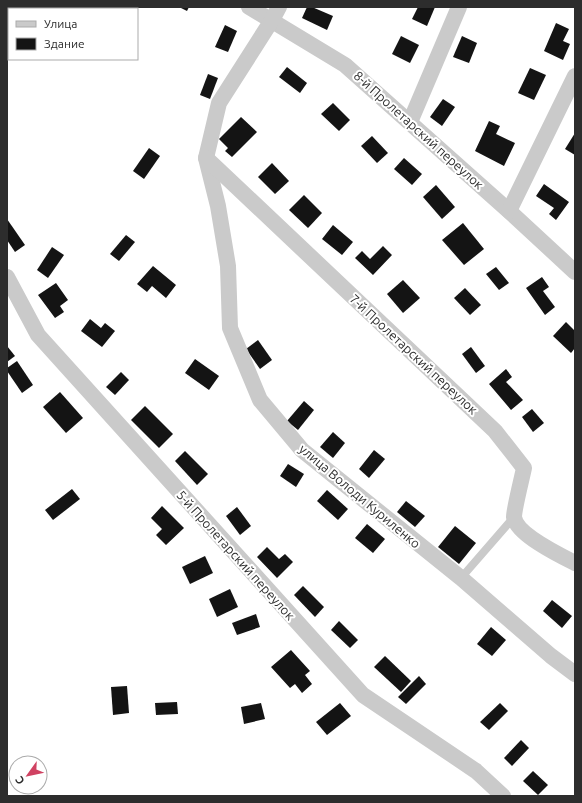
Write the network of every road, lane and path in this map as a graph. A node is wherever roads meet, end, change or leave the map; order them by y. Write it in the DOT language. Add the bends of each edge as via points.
graph roads {
  1 [pos="249,7"];
  2 [pos="459,7"];
  3 [pos="276,14"];
  4 [pos="575,76"];
  5 [pos="410,122"];
  6 [pos="206,158"];
  7 [pos="509,211"];
  8 [pos="575,272"];
  9 [pos="7,277"];
  10 [pos="514,517"];
  11 [pos="575,563"];
  12 [pos="461,578"];
  13 [pos="575,674"];
  14 [pos="503,796"];
  1 -- 3 [label="street, 8-й Пролетарский переулок"];
  2 -- 5 [label="street"];
  3 -- 5 [label="street, 8-й Пролетарский переулок" via="345,65"];
  3 -- 6 [label="street, улица Володи Куриленко" via="219,103"];
  4 -- 7 [label="street"];
  5 -- 7 [label="street, 8-й Пролетарский переулок"];
  6 -- 10 [label="street, 7-й Пролетарский переулок" via="495,431 524,468"];
  6 -- 12 [label="street, улица Володи Куриленко" via="218,206 228,266 230,328 260,400 302,450"];
  7 -- 8 [label="street, 8-й Пролетарский переулок"];
  9 -- 14 [label="street, 5-й Пролетарский переулок" via="38,335 363,695 476,770"];
  10 -- 11 [label="street" via="518,526 547,550"];
  10 -- 12 [label="lane"];
  12 -- 13 [label="street, улица Володи Куриленко"];
}
